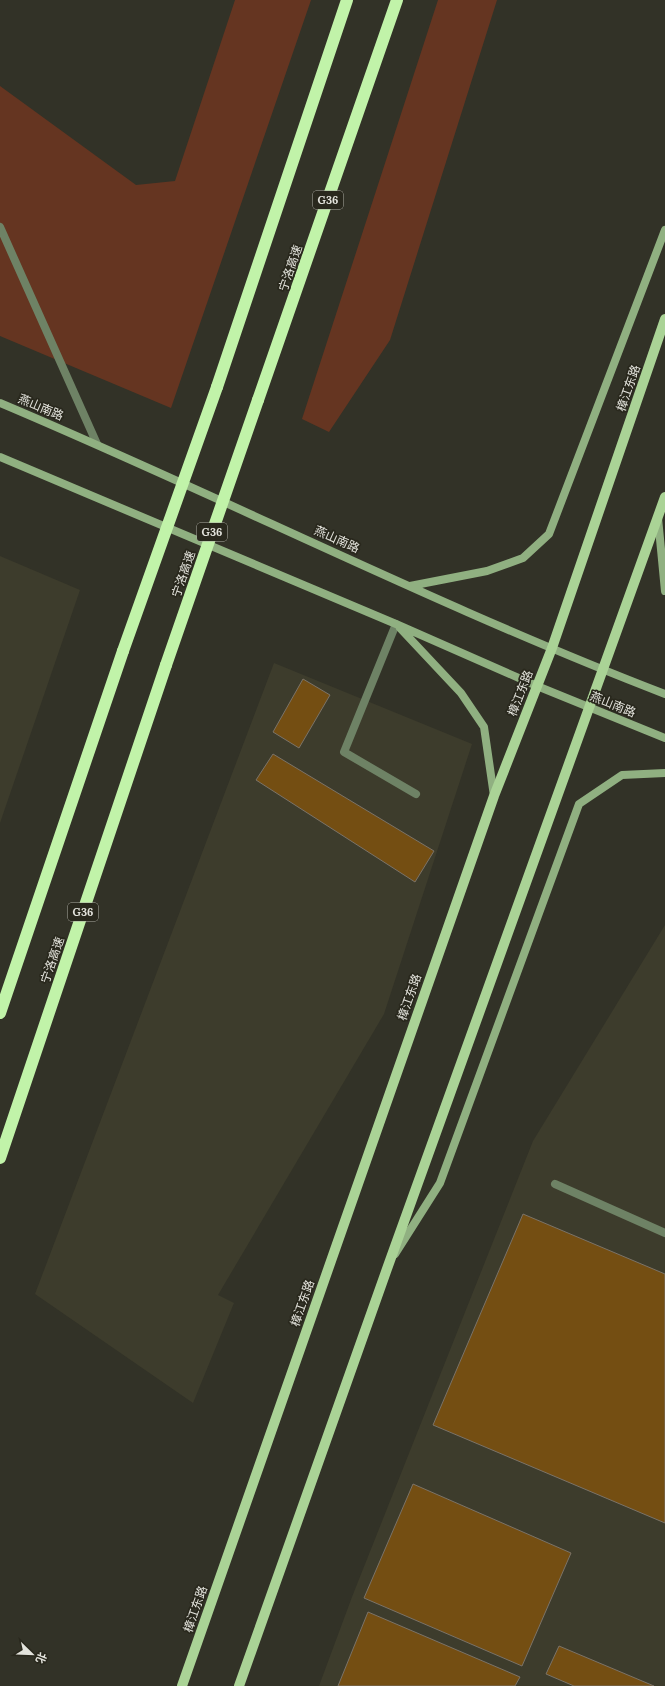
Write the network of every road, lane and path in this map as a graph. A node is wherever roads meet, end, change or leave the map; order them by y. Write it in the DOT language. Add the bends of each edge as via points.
graph roads {
  1 [pos="347,0"];
  2 [pos="398,0"];
  3 [pos="0,227"];
  4 [pos="665,230"];
  5 [pos="665,319"];
  6 [pos="0,403"];
  7 [pos="97,444"];
  8 [pos="0,457"];
  9 [pos="665,497"];
  10 [pos="658,517"];
  11 [pos="410,586"];
  12 [pos="665,591"];
  13 [pos="396,624"];
  14 [pos="552,648"];
  15 [pos="603,670"];
  16 [pos="537,686"];
  17 [pos="665,694"];
  18 [pos="590,707"];
  19 [pos="665,738"];
  20 [pos="665,773"];
  21 [pos="416,794"];
  22 [pos="494,796"];
  23 [pos="0,1013"];
  24 [pos="0,1158"];
  25 [pos="555,1184"];
  26 [pos="665,1233"];
  27 [pos="388,1266"];
  28 [pos="182,1686"];
  29 [pos="239,1686"];
  1 -- 23 [label="highway, bridge" via="217,387 123,652"];
  2 -- 24 [label="highway, 宁洛高速 / G36, bridge" via="166,665"];
  3 -- 7 [label="street"];
  4 -- 11 [label="main road" via="549,534 523,558 487,571"];
  5 -- 14 [label="main road, 樟江东路"];
  6 -- 7 [label="main road, 燕山南路"];
  7 -- 11 [label="main road, 燕山南路"];
  8 -- 13 [label="main road, 燕山南路"];
  9 -- 10 [label="main road"];
  10 -- 12 [label="main road"];
  10 -- 15 [label="main road"];
  11 -- 14 [label="main road, 燕山南路"];
  13 -- 16 [label="main road, 燕山南路"];
  13 -- 21 [label="street" via="344,752"];
  13 -- 22 [label="main road" via="461,693 484,727"];
  14 -- 15 [label="main road, 燕山南路"];
  14 -- 16 [label="main road, 樟江东路"];
  15 -- 17 [label="main road, 燕山南路"];
  15 -- 18 [label="main road"];
  16 -- 18 [label="main road, 燕山南路"];
  16 -- 22 [label="main road, 樟江东路"];
  18 -- 19 [label="main road, 燕山南路"];
  18 -- 27 [label="main road"];
  20 -- 27 [label="main road" via="622,775 580,804 440,1183"];
  22 -- 28 [label="main road, 樟江东路"];
  25 -- 26 [label="street"];
  27 -- 29 [label="main road"];
}
